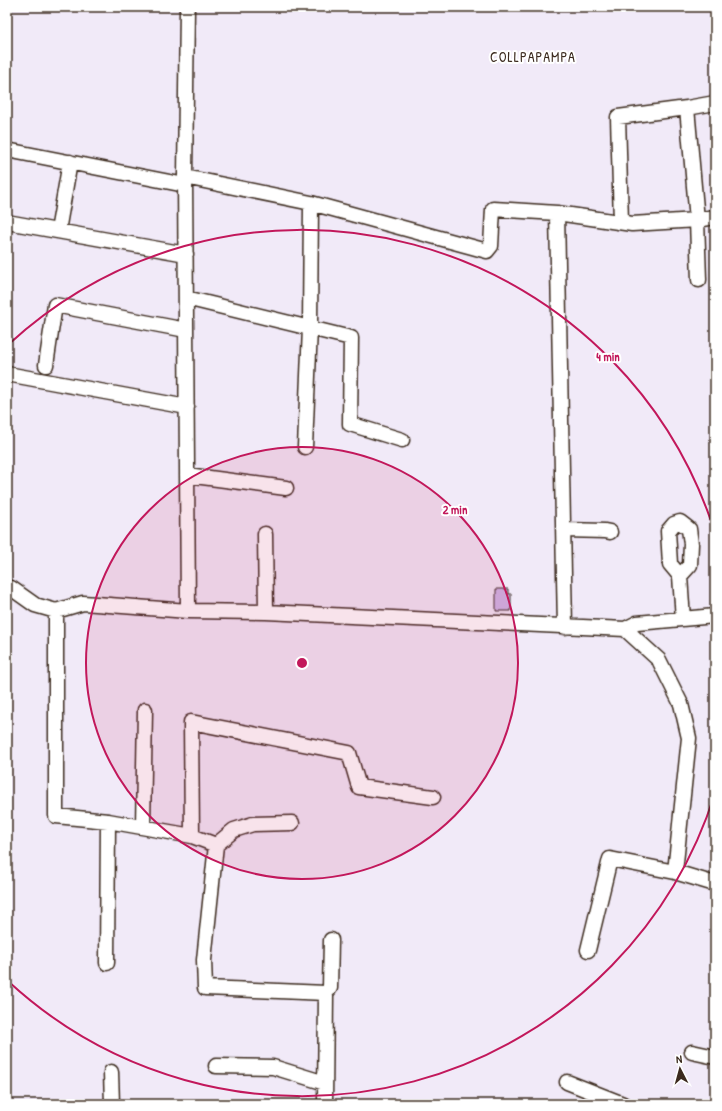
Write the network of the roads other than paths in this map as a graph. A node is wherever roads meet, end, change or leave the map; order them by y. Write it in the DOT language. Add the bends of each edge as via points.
graph roads {
  1 [pos="187,7"];
  2 [pos="715,103"];
  3 [pos="687,108"];
  4 [pos="7,150"];
  5 [pos="70,162"];
  6 [pos="185,181"];
  7 [pos="311,203"];
  8 [pos="557,213"];
  9 [pos="715,217"];
  10 [pos="697,220"];
  11 [pos="7,222"];
  12 [pos="621,222"];
  13 [pos="58,231"];
  14 [pos="186,254"];
  15 [pos="699,280"];
  16 [pos="186,298"];
  17 [pos="310,328"];
  18 [pos="186,330"];
  19 [pos="46,365"];
  20 [pos="7,374"];
  21 [pos="187,407"];
  22 [pos="402,440"];
  23 [pos="305,447"];
  24 [pos="187,475"];
  25 [pos="286,488"];
  26 [pos="564,530"];
  27 [pos="610,532"];
  28 [pos="266,534"];
  29 [pos="680,576"];
  30 [pos="7,588"];
  31 [pos="56,611"];
  32 [pos="188,611"];
  33 [pos="266,612"];
  34 [pos="715,616"];
  35 [pos="683,619"];
  36 [pos="566,627"];
  37 [pos="625,629"];
  38 [pos="145,710"];
  39 [pos="433,797"];
  40 [pos="108,821"];
  41 [pos="292,823"];
  42 [pos="143,827"];
  43 [pos="192,836"];
  44 [pos="216,845"];
  45 [pos="675,872"];
  46 [pos="715,884"];
  47 [pos="331,940"];
  48 [pos="588,950"];
  49 [pos="107,963"];
  50 [pos="326,993"];
  51 [pos="692,1052"];
  52 [pos="715,1057"];
  53 [pos="216,1066"];
  54 [pos="111,1072"];
  55 [pos="567,1082"];
  56 [pos="325,1083"];
  57 [pos="112,1104"];
  58 [pos="325,1104"];
  59 [pos="623,1104"];
  1 -- 6 [label="street"];
  2 -- 3 [label="street"];
  3 -- 10 [label="street"];
  3 -- 12 [label="street" via="618,117"];
  4 -- 5 [label="street"];
  5 -- 6 [label="street"];
  5 -- 13 [label="street"];
  6 -- 7 [label="street"];
  6 -- 14 [label="street"];
  7 -- 8 [label="street" via="487,250 491,246 492,209"];
  7 -- 17 [label="street"];
  8 -- 12 [label="street"];
  8 -- 26 [label="street"];
  9 -- 10 [label="street"];
  10 -- 12 [label="street" via="632,224"];
  10 -- 15 [label="street"];
  11 -- 13 [label="street"];
  13 -- 14 [label="street"];
  14 -- 16 [label="street"];
  16 -- 17 [label="street"];
  16 -- 18 [label="street"];
  17 -- 22 [label="street" via="351,338 350,424"];
  17 -- 23 [label="street"];
  18 -- 19 [label="street" via="55,305"];
  18 -- 21 [label="street"];
  20 -- 21 [label="street"];
  21 -- 24 [label="street"];
  24 -- 25 [label="street"];
  24 -- 32 [label="street"];
  26 -- 27 [label="street"];
  26 -- 36 [label="street"];
  28 -- 33 [label="street"];
  29 -- 35 [label="street"];
  30 -- 31 [label="street" via="35,605"];
  31 -- 32 [label="street" via="84,603"];
  31 -- 40 [label="street" via="56,816"];
  32 -- 33 [label="street"];
  33 -- 36 [label="street"];
  34 -- 35 [label="street"];
  35 -- 37 [label="street" via="637,623"];
  36 -- 37 [label="street"];
  37 -- 45 [label="street" via="659,660 681,704 689,738"];
  38 -- 42 [label="street"];
  39 -- 43 [label="street" via="358,787 349,753 191,722"];
  40 -- 42 [label="street"];
  40 -- 49 [label="street"];
  41 -- 44 [label="street" via="253,824 234,830"];
  42 -- 43 [label="street"];
  43 -- 44 [label="street"];
  44 -- 50 [label="street" via="204,960 205,988"];
  45 -- 46 [label="street"];
  45 -- 48 [label="street" via="610,859"];
  47 -- 50 [label="street" via="330,988"];
  50 -- 56 [label="street"];
  51 -- 52 [label="street"];
  53 -- 56 [label="street" via="273,1067"];
  54 -- 57 [label="street"];
  55 -- 59 [label="street"];
  56 -- 58 [label="street"];
}
